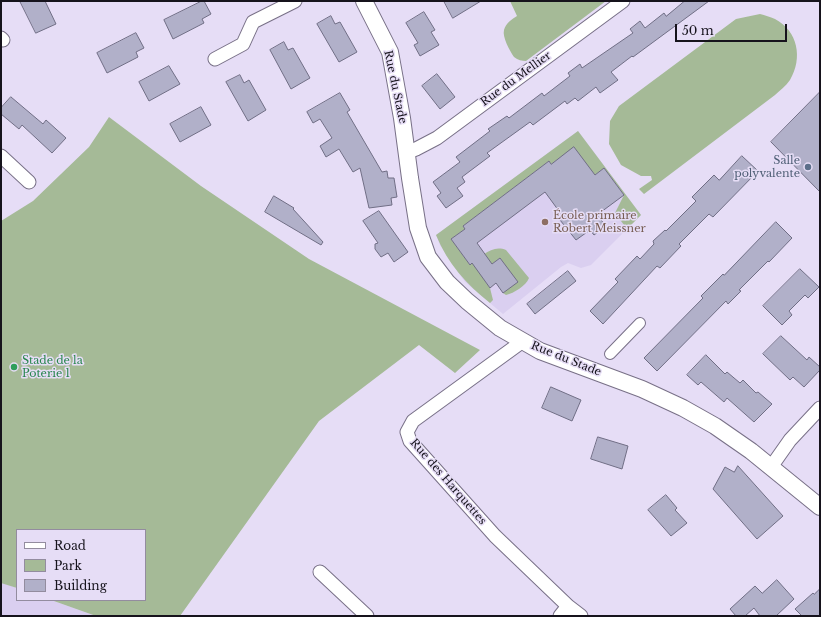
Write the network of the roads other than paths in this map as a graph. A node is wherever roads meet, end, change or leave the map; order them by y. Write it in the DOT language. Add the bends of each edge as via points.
graph roads {
  1 [pos="295,1"];
  2 [pos="364,1"];
  3 [pos="623,1"];
  4 [pos="215,59"];
  5 [pos="406,153"];
  6 [pos="1,156"];
  7 [pos="29,182"];
  8 [pos="640,323"];
  9 [pos="523,341"];
  10 [pos="610,354"];
  11 [pos="820,408"];
  12 [pos="771,467"];
  13 [pos="820,507"];
  14 [pos="320,572"];
  15 [pos="568,606"];
  16 [pos="367,616"];
  17 [pos="560,616"];
  18 [pos="581,616"];
  1 -- 4 [label="street" via="253,22 243,44"];
  2 -- 5 [label="street, Rue du Stade" via="390,52"];
  3 -- 5 [label="street, Rue du Mellier" via="437,138"];
  5 -- 9 [label="street, Rue du Stade" via="418,228 428,257 447,282 467,301 500,328"];
  6 -- 7 [label="street"];
  8 -- 10 [label="street"];
  9 -- 12 [label="street, Rue du Stade" via="540,351 683,408 715,426"];
  9 -- 15 [label="street, Rue des Harquettes" via="413,421 407,432 410,441 494,536"];
  11 -- 12 [label="street" via="790,440"];
  12 -- 13 [label="street, Rue du Stade"];
  14 -- 16 [label="street"];
  15 -- 17 [label="street"];
  15 -- 18 [label="street, Rue des Harquettes"];
}
